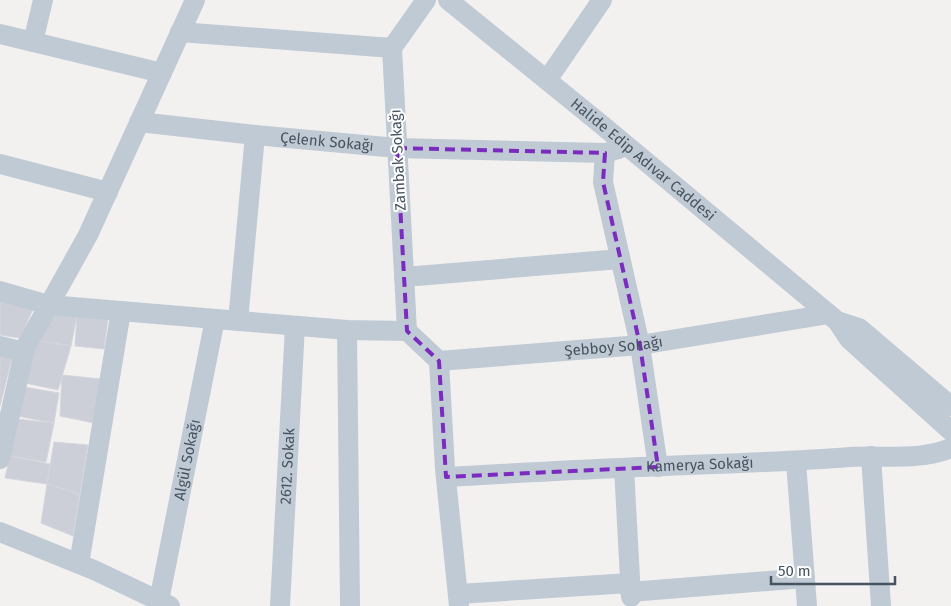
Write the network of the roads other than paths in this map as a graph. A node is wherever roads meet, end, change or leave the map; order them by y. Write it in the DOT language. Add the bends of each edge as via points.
graph roads {
  1 [pos="43,0"];
  2 [pos="195,0"];
  3 [pos="426,0"];
  4 [pos="448,0"];
  5 [pos="602,0"];
  6 [pos="180,32"];
  7 [pos="0,34"];
  8 [pos="33,42"];
  9 [pos="392,48"];
  10 [pos="162,73"];
  11 [pos="547,80"];
  12 [pos="139,122"];
  13 [pos="255,135"];
  14 [pos="628,147"];
  15 [pos="397,148"];
  16 [pos="606,152"];
  17 [pos="0,164"];
  18 [pos="108,192"];
  19 [pos="620,259"];
  20 [pos="404,277"];
  21 [pos="0,292"];
  22 [pos="49,305"];
  23 [pos="121,311"];
  24 [pos="833,317"];
  25 [pos="215,319"];
  26 [pos="238,321"];
  27 [pos="295,326"];
  28 [pos="347,330"];
  29 [pos="407,331"];
  30 [pos="640,345"];
  31 [pos="0,346"];
  32 [pos="24,352"];
  33 [pos="439,361"];
  34 [pos="951,406"];
  35 [pos="951,431"];
  36 [pos="951,448"];
  37 [pos="871,456"];
  38 [pos="0,459"];
  39 [pos="796,462"];
  40 [pos="658,467"];
  41 [pos="624,468"];
  42 [pos="446,477"];
  43 [pos="0,532"];
  44 [pos="80,564"];
  45 [pos="805,578"];
  46 [pos="630,594"];
  47 [pos="459,600"];
  48 [pos="165,603"];
  49 [pos="280,606"];
  50 [pos="350,606"];
  51 [pos="807,606"];
  52 [pos="881,606"];
  1 -- 8 [label="street"];
  2 -- 6 [label="street"];
  3 -- 9 [label="street"];
  4 -- 11 [label="street, Halide Edip Adıvar Caddesi"];
  5 -- 11 [label="street"];
  6 -- 9 [label="street"];
  6 -- 10 [label="street"];
  7 -- 8 [label="street"];
  8 -- 10 [label="street"];
  9 -- 15 [label="street, Zambak Sokağı"];
  10 -- 12 [label="street"];
  11 -- 14 [label="street, Halide Edip Adıvar Caddesi"];
  12 -- 13 [label="street, Çelenk Sokağı"];
  12 -- 18 [label="street"];
  13 -- 15 [label="street, Çelenk Sokağı"];
  13 -- 26 [label="street"];
  14 -- 16 [label="street, Çelenk Sokağı"];
  14 -- 24 [label="street, Halide Edip Adıvar Caddesi"];
  15 -- 16 [label="street, Çelenk Sokağı"];
  15 -- 20 [label="street, Zambak Sokağı"];
  16 -- 19 [label="street" via="603,182"];
  17 -- 18 [label="street"];
  18 -- 22 [label="street"];
  19 -- 20 [label="street"];
  19 -- 30 [label="street"];
  20 -- 29 [label="street, Zambak Sokağı"];
  21 -- 22 [label="street"];
  22 -- 23 [label="street"];
  22 -- 32 [label="street"];
  23 -- 25 [label="street"];
  23 -- 44 [label="street"];
  24 -- 30 [label="street, Şebboy Sokağı"];
  24 -- 34 [label="street, Halide Edip Adıvar Caddesi" via="859,328"];
  24 -- 35 [label="street, Halide Edip Adıvar Caddesi" via="849,339"];
  25 -- 26 [label="street"];
  25 -- 48 [label="street, Algül Sokağı"];
  26 -- 27 [label="street"];
  27 -- 28 [label="street"];
  27 -- 49 [label="street, 2612. Sokak"];
  28 -- 29 [label="street"];
  28 -- 50 [label="street"];
  29 -- 33 [label="street"];
  30 -- 33 [label="street, Şebboy Sokağı"];
  30 -- 40 [label="street"];
  31 -- 32 [label="street"];
  32 -- 38 [label="street"];
  33 -- 42 [label="street"];
  36 -- 37 [label="street, Kamerya Sokağı" via="938,454"];
  37 -- 39 [label="street, Kamerya Sokağı"];
  37 -- 52 [label="street"];
  39 -- 40 [label="street, Kamerya Sokağı"];
  39 -- 45 [label="street"];
  40 -- 41 [label="street, Kamerya Sokağı"];
  41 -- 42 [label="street, Kamerya Sokağı"];
  41 -- 46 [label="street"];
  42 -- 47 [label="street"];
  43 -- 44 [label="street"];
  44 -- 48 [label="street"];
  45 -- 46 [label="street"];
  45 -- 51 [label="street"];
  46 -- 47 [label="street"];
}
